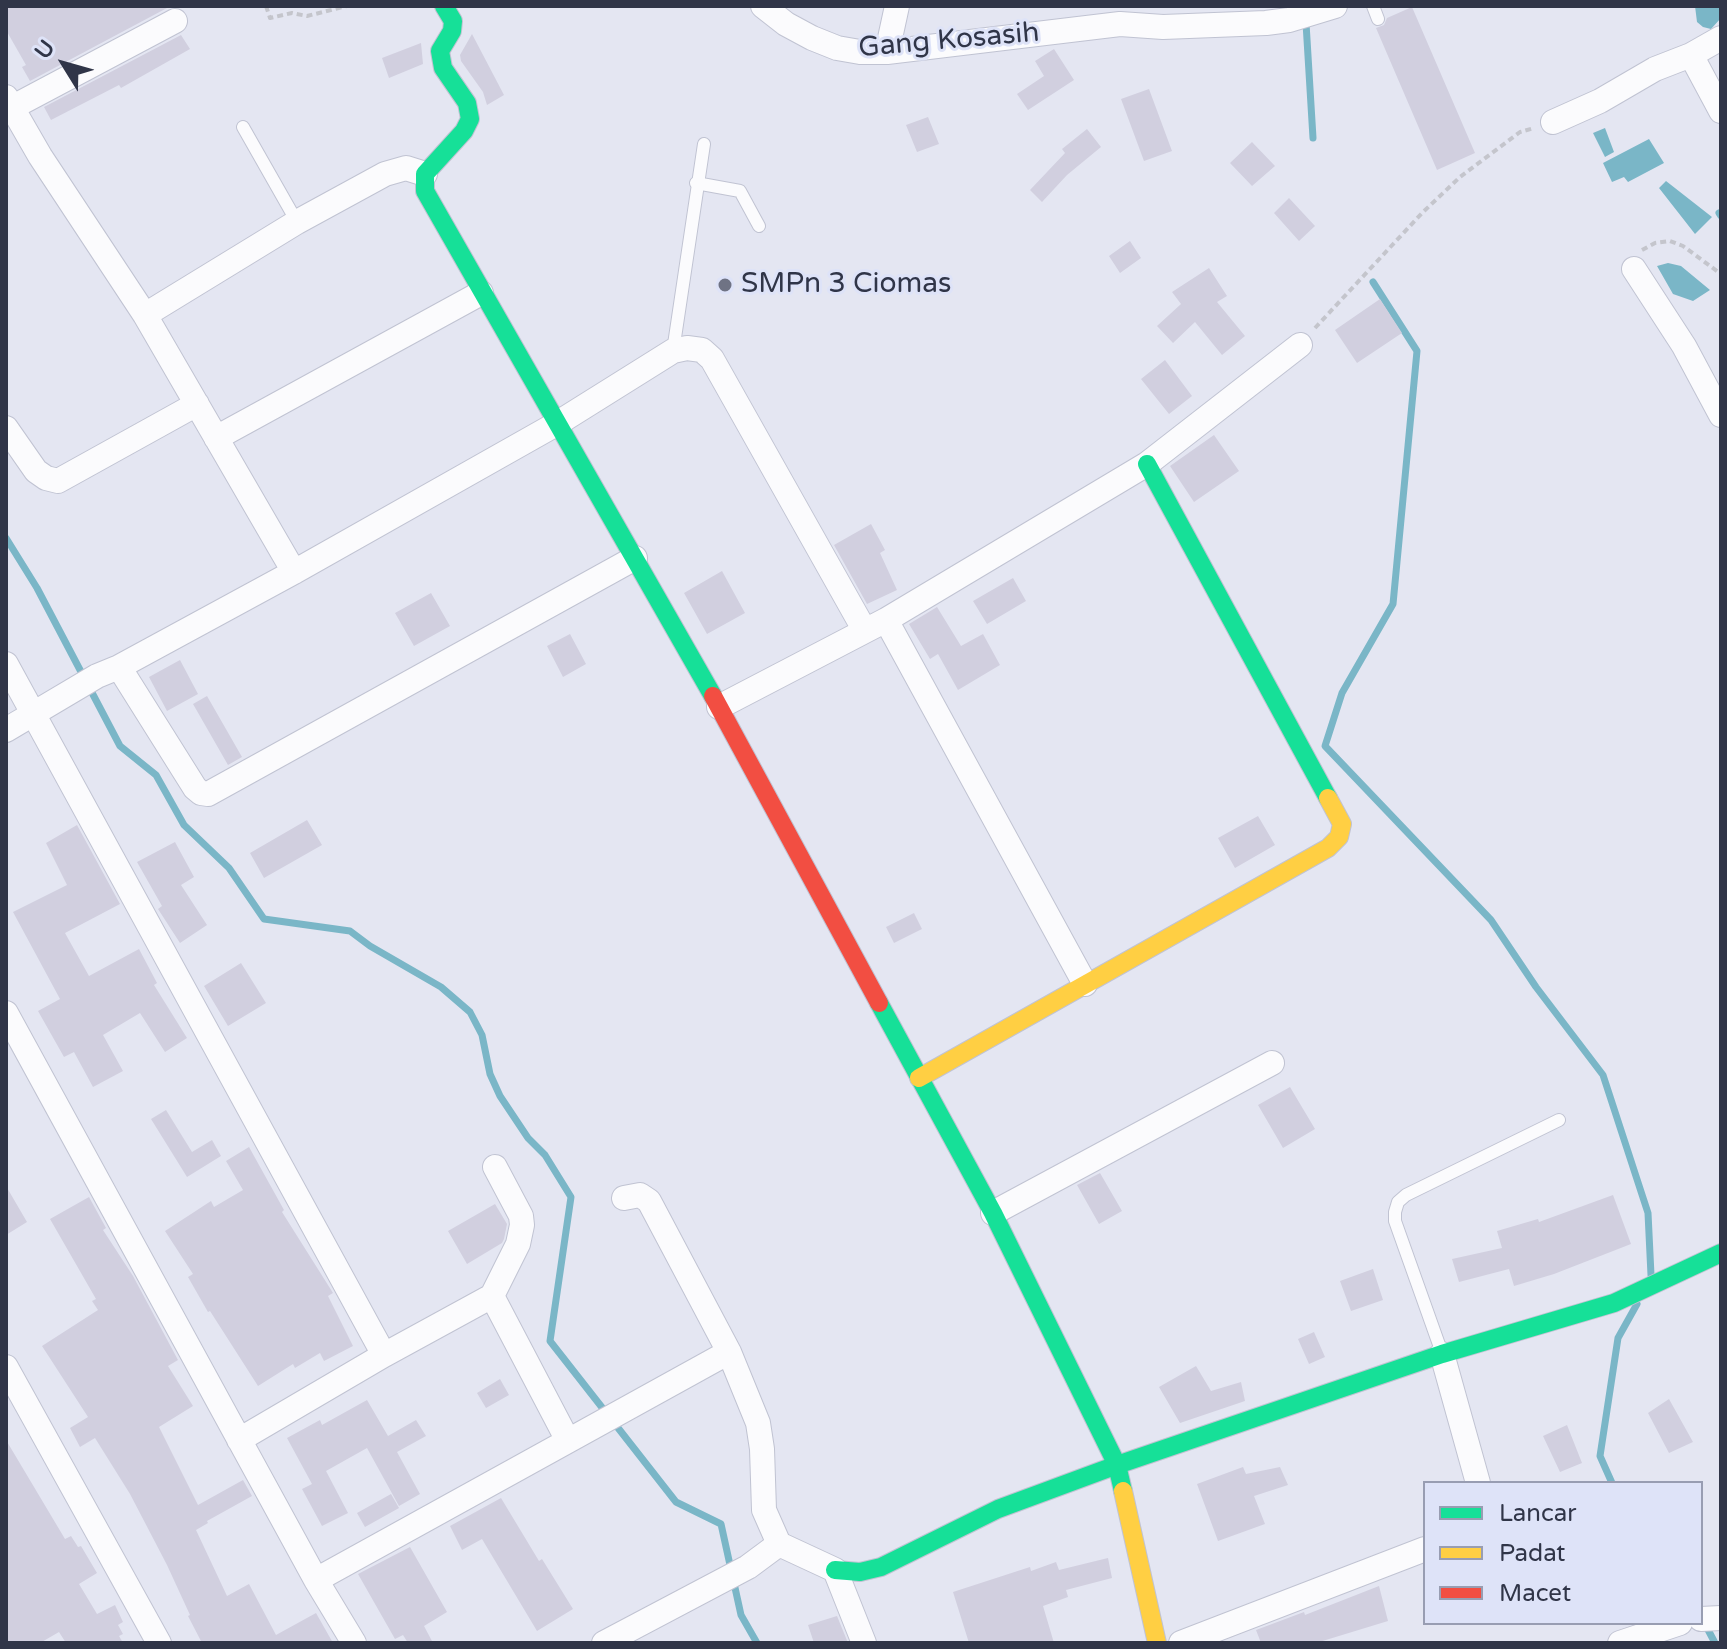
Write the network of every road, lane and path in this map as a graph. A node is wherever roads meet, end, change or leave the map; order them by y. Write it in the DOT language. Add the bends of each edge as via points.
graph roads {
  1 [pos="266,6"];
  2 [pos="347,6"];
  3 [pos="444,6"];
  4 [pos="763,6"];
  5 [pos="897,6"];
  6 [pos="1335,6"];
  7 [pos="1373,6"];
  8 [pos="1290,13"];
  9 [pos="1169,16"];
  10 [pos="1378,19"];
  11 [pos="175,21"];
  12 [pos="1721,38"];
  13 [pos="887,52"];
  14 [pos="1691,55"];
  15 [pos="9,102"];
  16 [pos="1721,111"];
  17 [pos="1553,122"];
  18 [pos="243,127"];
  19 [pos="704,144"];
  20 [pos="425,174"];
  21 [pos="696,183"];
  22 [pos="297,222"];
  23 [pos="759,226"];
  24 [pos="1634,269"];
  25 [pos="1721,274"];
  26 [pos="481,293"];
  27 [pos="145,315"];
  28 [pos="1300,345"];
  29 [pos="673,351"];
  30 [pos="197,404"];
  31 [pos="1721,415"];
  32 [pos="558,423"];
  33 [pos="6,428"];
  34 [pos="216,438"];
  35 [pos="1147,464"];
  36 [pos="635,558"];
  37 [pos="294,572"];
  38 [pos="875,626"];
  39 [pos="6,664"];
  40 [pos="108,672"];
  41 [pos="719,707"];
  42 [pos="34,713"];
  43 [pos="6,730"];
  44 [pos="1085,984"];
  45 [pos="6,1013"];
  46 [pos="1272,1063"];
  47 [pos="919,1078"];
  48 [pos="1559,1120"];
  49 [pos="495,1167"];
  50 [pos="624,1198"];
  51 [pos="993,1213"];
  52 [pos="1721,1253"];
  53 [pos="492,1296"];
  54 [pos="729,1352"];
  55 [pos="1442,1354"];
  56 [pos="384,1355"];
  57 [pos="6,1367"];
  58 [pos="567,1439"];
  59 [pos="239,1440"];
  60 [pos="1117,1465"];
  61 [pos="1477,1481"];
  62 [pos="779,1544"];
  63 [pos="1423,1550"];
  64 [pos="835,1570"];
  65 [pos="316,1580"];
  66 [pos="1672,1625"];
  67 [pos="619,1640"];
  68 [pos="159,1643"];
  69 [pos="354,1643"];
  70 [pos="864,1643"];
  71 [pos="1157,1643"];
  72 [pos="1181,1643"];
  73 [pos="1620,1643"];
  1 -- 2 [label="path" via="270,18"];
  3 -- 20 [label="street" via="453,21 440,51 443,68 467,103 470,119"];
  4 -- 13 [label="street, Gang Kosasih" via="786,24 837,48"];
  5 -- 13 [label="street"];
  6 -- 8 [label="street, Gang Kosasih"];
  7 -- 10 [label="lane"];
  8 -- 9 [label="street, Gang Kosasih" via="1237,25"];
  9 -- 13 [label="street, Gang Kosasih"];
  11 -- 15 [label="street"];
  12 -- 14 [label="street"];
  14 -- 16 [label="street"];
  14 -- 17 [label="street"];
  15 -- 27 [label="street"];
  17 -- 28 [label="path" via="1520,132 1460,177"];
  18 -- 22 [label="lane"];
  19 -- 21 [label="lane"];
  20 -- 22 [label="street" via="406,168 385,174"];
  20 -- 26 [label="street" via="425,191"];
  21 -- 23 [label="lane" via="740,191"];
  21 -- 29 [label="lane"];
  22 -- 27 [label="street"];
  24 -- 25 [label="path" via="1633,261 1642,250 1670,241"];
  24 -- 31 [label="street"];
  26 -- 32 [label="street"];
  26 -- 34 [label="street"];
  27 -- 30 [label="street"];
  28 -- 35 [label="street"];
  29 -- 32 [label="street"];
  29 -- 38 [label="street" via="695,348 712,359"];
  30 -- 33 [label="street" via="58,481 36,471"];
  30 -- 34 [label="street"];
  32 -- 36 [label="street"];
  32 -- 37 [label="street"];
  34 -- 37 [label="street"];
  35 -- 38 [label="street"];
  35 -- 44 [label="street" via="1342,828 1328,848"];
  36 -- 40 [label="street" via="208,794 195,788"];
  36 -- 41 [label="street"];
  37 -- 40 [label="street"];
  38 -- 41 [label="street"];
  38 -- 44 [label="street"];
  39 -- 42 [label="street"];
  40 -- 42 [label="street"];
  41 -- 47 [label="street"];
  42 -- 43 [label="street"];
  42 -- 56 [label="street"];
  44 -- 47 [label="street"];
  45 -- 59 [label="street"];
  46 -- 51 [label="street"];
  47 -- 51 [label="street"];
  48 -- 55 [label="lane" via="1398,1202 1395,1221"];
  49 -- 53 [label="street" via="522,1225"];
  50 -- 54 [label="street" via="640,1195 649,1201"];
  51 -- 60 [label="street"];
  52 -- 55 [label="street" via="1614,1303"];
  53 -- 56 [label="street"];
  53 -- 58 [label="street"];
  54 -- 58 [label="street"];
  54 -- 62 [label="street" via="758,1423 764,1510"];
  55 -- 60 [label="street"];
  55 -- 61 [label="street"];
  56 -- 59 [label="street"];
  57 -- 68 [label="street"];
  58 -- 65 [label="street"];
  59 -- 65 [label="street"];
  60 -- 64 [label="street" via="998,1509 881,1567"];
  60 -- 71 [label="street"];
  62 -- 64 [label="street"];
  62 -- 67 [label="street"];
  63 -- 72 [label="street"];
  64 -- 70 [label="street"];
  65 -- 69 [label="street"];
  66 -- 73 [label="street"];
}
